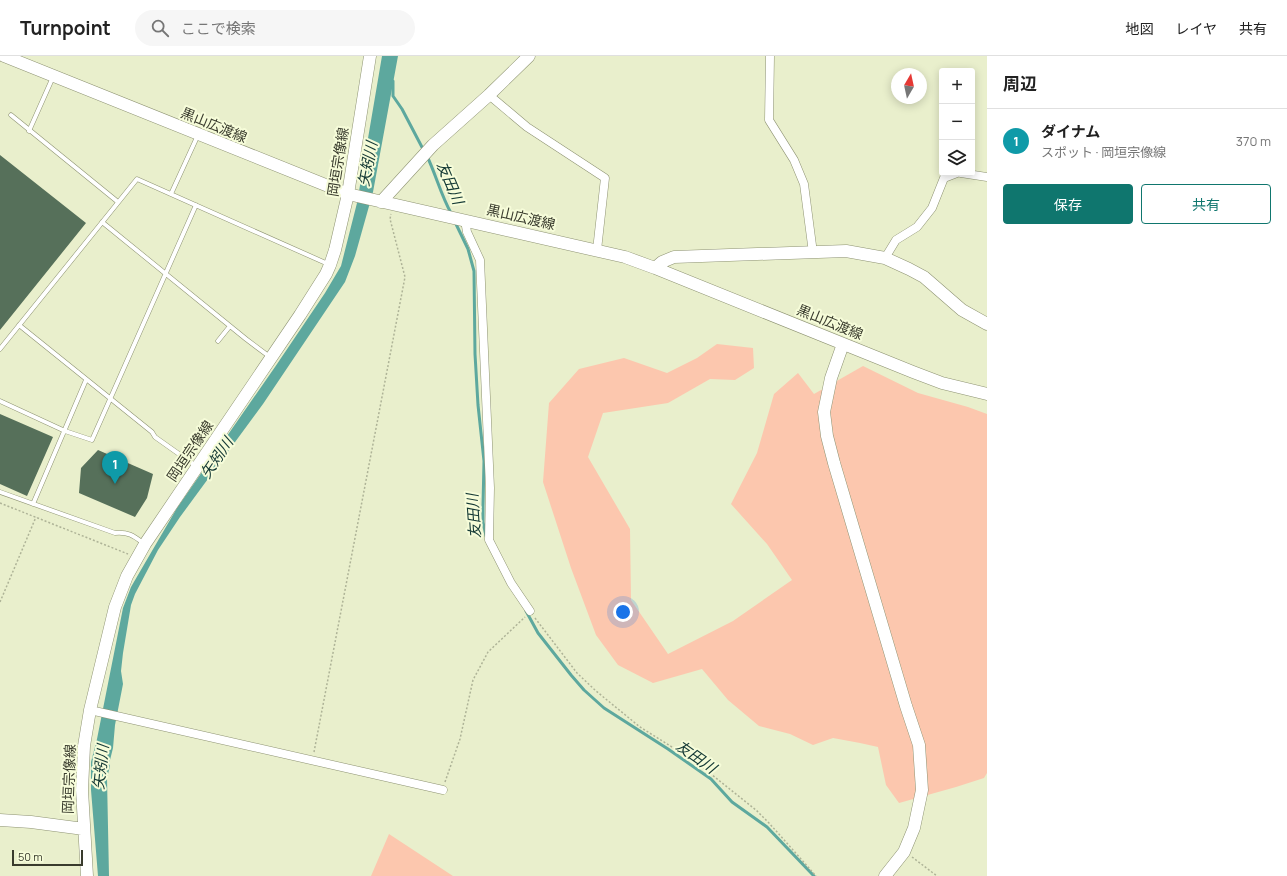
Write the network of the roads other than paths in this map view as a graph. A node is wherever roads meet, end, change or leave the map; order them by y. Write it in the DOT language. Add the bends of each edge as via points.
graph roads {
  1 [pos="4,56"];
  2 [pos="370,56"];
  3 [pos="529,56"];
  4 [pos="770,56"];
  5 [pos="54,76"];
  6 [pos="489,95"];
  7 [pos="11,115"];
  8 [pos="29,131"];
  9 [pos="198,135"];
  10 [pos="975,175"];
  11 [pos="949,176"];
  12 [pos="987,177"];
  13 [pos="171,194"];
  14 [pos="348,194"];
  15 [pos="118,202"];
  16 [pos="386,203"];
  17 [pos="196,205"];
  18 [pos="465,220"];
  19 [pos="102,222"];
  20 [pos="597,250"];
  21 [pos="813,253"];
  22 [pos="885,258"];
  23 [pos="330,265"];
  24 [pos="655,268"];
  25 [pos="165,273"];
  26 [pos="987,324"];
  27 [pos="19,325"];
  28 [pos="230,326"];
  29 [pos="218,341"];
  30 [pos="843,344"];
  31 [pos="0,349"];
  32 [pos="271,357"];
  33 [pos="86,380"];
  34 [pos="987,394"];
  35 [pos="110,398"];
  36 [pos="0,401"];
  37 [pos="65,431"];
  38 [pos="198,467"];
  39 [pos="0,492"];
  40 [pos="32,504"];
  41 [pos="145,544"];
  42 [pos="530,611"];
  43 [pos="90,710"];
  44 [pos="442,790"];
  45 [pos="0,820"];
  46 [pos="84,829"];
  47 [pos="87,876"];
  48 [pos="885,876"];
  1 -- 5 [label="main road, 黒山広渡線"];
  2 -- 14 [label="main road, 岡垣宗像線"];
  3 -- 6 [label="main road"];
  4 -- 21 [label="street" via="769,120 794,160 804,184"];
  5 -- 8 [label="lane"];
  5 -- 9 [label="main road, 黒山広渡線"];
  6 -- 16 [label="main road" via="422,156"];
  6 -- 20 [label="street" via="527,127 604,178"];
  7 -- 8 [label="lane"];
  8 -- 15 [label="lane"];
  9 -- 13 [label="lane"];
  9 -- 14 [label="main road, 黒山広渡線"];
  10 -- 12 [label="street"];
  11 -- 22 [label="street" via="944,178 932,208 918,227 896,240"];
  13 -- 15 [label="lane" via="137,180"];
  13 -- 17 [label="lane"];
  14 -- 16 [label="main road, 黒山広渡線"];
  14 -- 23 [label="main road, 岡垣宗像線"];
  15 -- 19 [label="lane"];
  16 -- 18 [label="main road, 黒山広渡線"];
  17 -- 23 [label="lane"];
  17 -- 25 [label="lane"];
  18 -- 20 [label="main road, 黒山広渡線"];
  18 -- 42 [label="street" via="467,232 480,260 490,488 488,540 511,583"];
  19 -- 25 [label="lane"];
  19 -- 27 [label="lane"];
  20 -- 24 [label="main road, 黒山広渡線"];
  21 -- 22 [label="main road" via="846,251"];
  21 -- 24 [label="main road" via="674,257"];
  22 -- 26 [label="main road" via="924,277 962,310"];
  23 -- 32 [label="main road, 岡垣宗像線"];
  24 -- 30 [label="main road, 黒山広渡線"];
  25 -- 28 [label="lane"];
  25 -- 35 [label="lane"];
  27 -- 31 [label="lane"];
  27 -- 33 [label="lane"];
  28 -- 29 [label="lane"];
  28 -- 32 [label="lane"];
  30 -- 34 [label="main road, 黒山広渡線" via="942,383"];
  30 -- 48 [label="main road" via="831,378 824,412 827,436 919,745 922,790 914,828 904,852"];
  32 -- 38 [label="main road, 岡垣宗像線"];
  33 -- 35 [label="lane"];
  33 -- 37 [label="lane"];
  35 -- 37 [label="lane" via="92,440"];
  35 -- 38 [label="lane" via="155,437"];
  36 -- 37 [label="lane"];
  37 -- 40 [label="lane"];
  38 -- 41 [label="main road, 岡垣宗像線"];
  39 -- 40 [label="lane"];
  40 -- 41 [label="lane" via="114,533 132,534"];
  41 -- 43 [label="main road, 岡垣宗像線" via="120,591"];
  43 -- 44 [label="street"];
  43 -- 46 [label="main road, 岡垣宗像線" via="82,765"];
  45 -- 46 [label="main road"];
  46 -- 47 [label="main road, 岡垣宗像線"];
}
